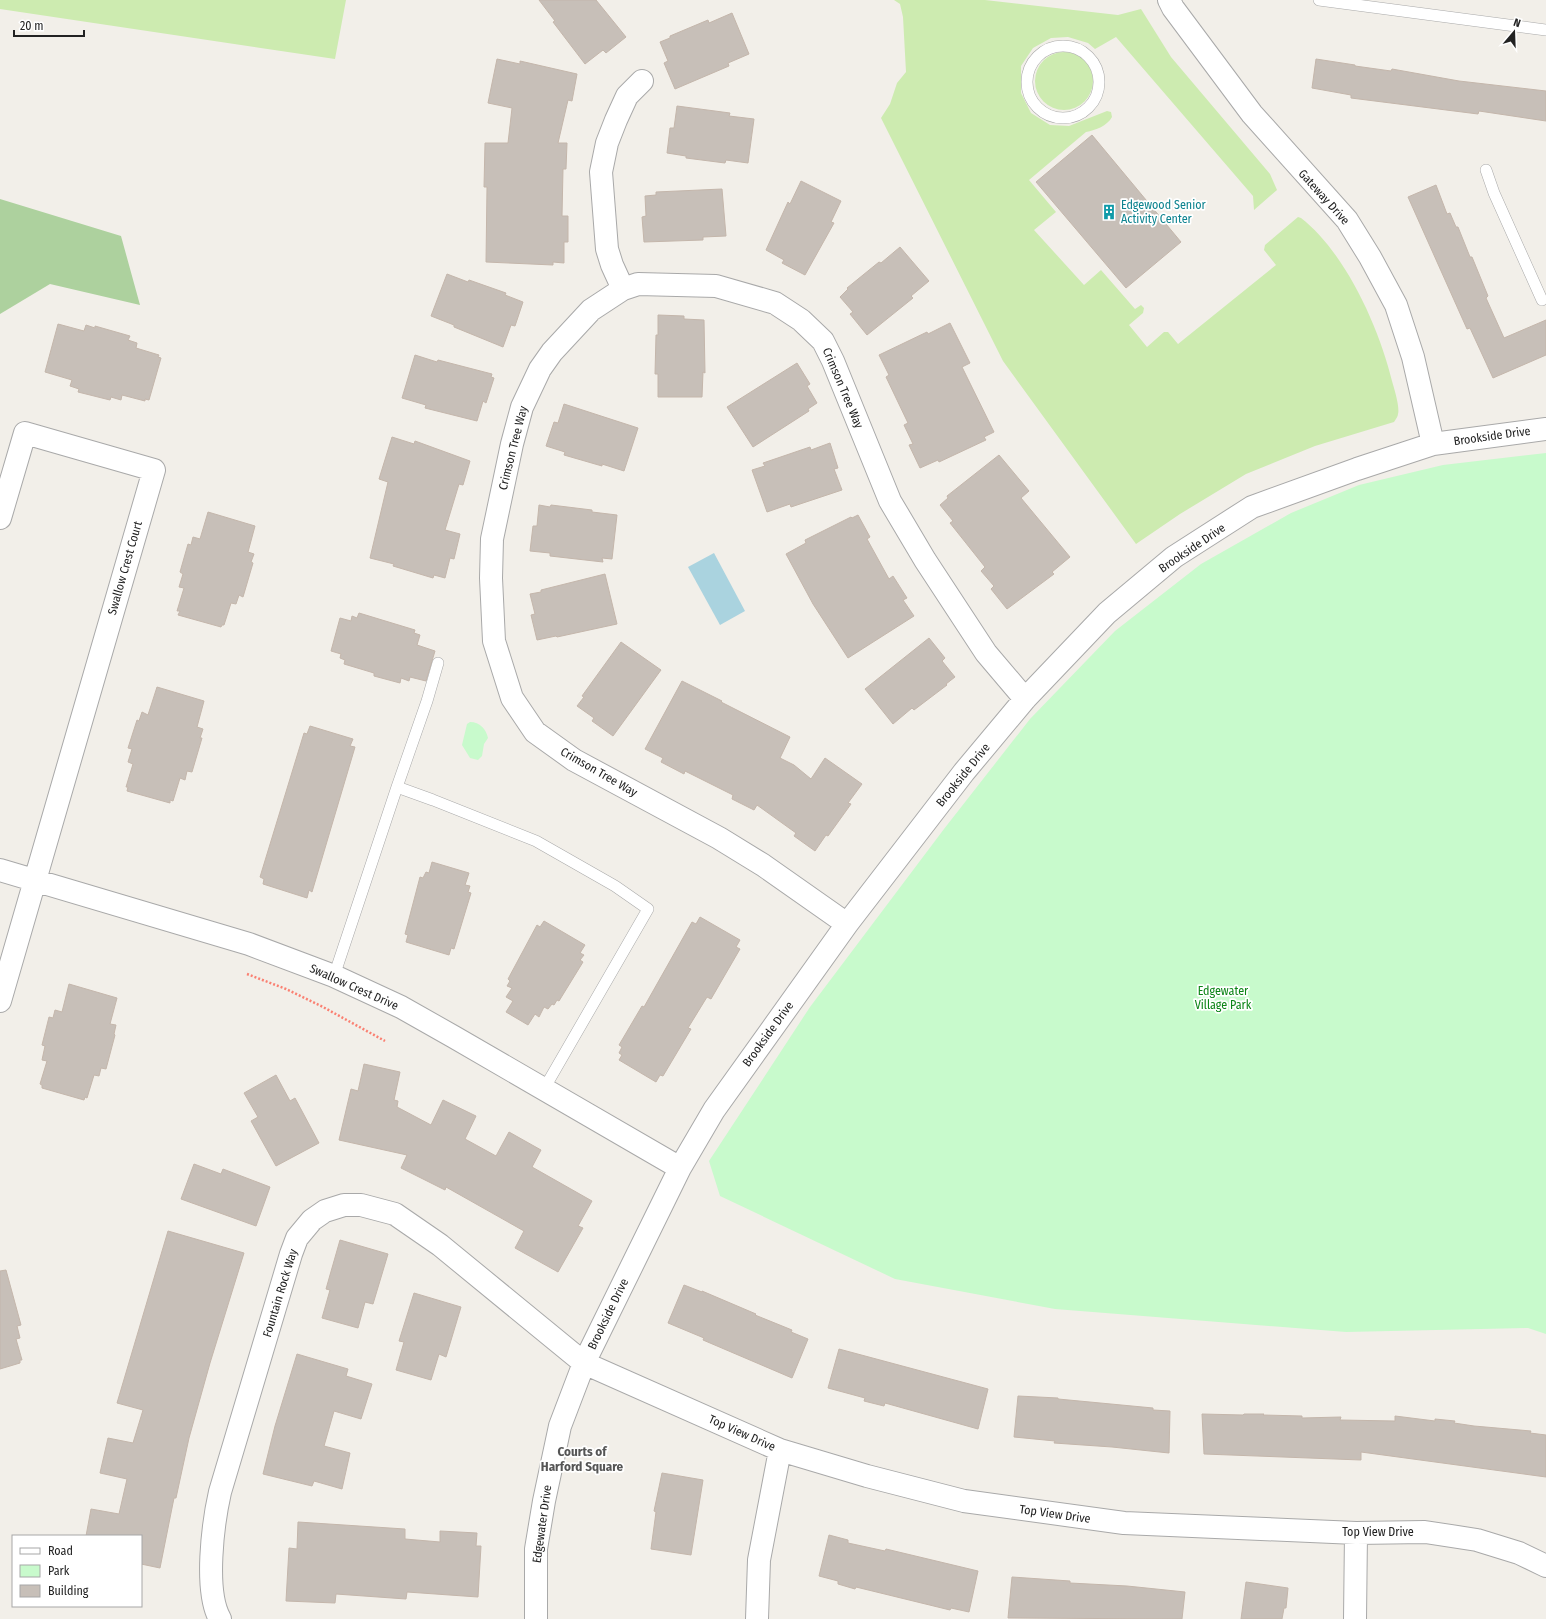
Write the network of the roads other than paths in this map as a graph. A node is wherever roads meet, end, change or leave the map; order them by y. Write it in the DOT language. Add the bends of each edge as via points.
graph roads {
  1 [pos="1169,0"];
  2 [pos="1319,0"];
  3 [pos="1546,30"];
  4 [pos="1076,48"];
  5 [pos="642,81"];
  6 [pos="1486,170"];
  7 [pos="623,289"];
  8 [pos="1542,300"];
  9 [pos="1546,429"];
  10 [pos="1433,444"];
  11 [pos="0,518"];
  12 [pos="438,663"];
  13 [pos="1025,699"];
  14 [pos="397,787"];
  15 [pos="0,870"];
  16 [pos="35,880"];
  17 [pos="847,924"];
  18 [pos="334,976"];
  19 [pos="0,1001"];
  20 [pos="544,1089"];
  21 [pos="680,1168"];
  22 [pos="584,1363"];
  23 [pos="780,1450"];
  24 [pos="1356,1533"];
  25 [pos="1546,1566"];
  26 [pos="220,1619"];
  27 [pos="536,1619"];
  28 [pos="757,1619"];
  29 [pos="1355,1619"];
  1 -- 10 [label="street, Gateway Drive" via="1252,114 1347,220 1370,257 1396,305 1413,357"];
  2 -- 3 [label="lane"];
  4 -- 4 [label="lane" via="1063,45 1050,47 1030,65 1026,78 1028,91 1033,103 1043,112 1056,117 1069,117 1082,113 1092,104 1098,92 1099,79 1088,55"];
  5 -- 7 [label="street" via="627,96 616,120 607,143 601,172 607,249"];
  6 -- 8 [label="lane"];
  7 -- 13 [label="street, Crimson Tree Way" via="638,284 716,286 775,303 802,320 823,341 890,501 986,654"];
  7 -- 17 [label="street, Crimson Tree Way" via="591,310 552,352 540,369 522,407 492,539 494,641 512,698 535,732 574,760 719,838 763,865"];
  9 -- 10 [label="street, Brookside Drive"];
  10 -- 13 [label="street, Brookside Drive" via="1252,507 1174,557 1107,613"];
  11 -- 16 [label="street, Swallow Crest Court" via="25,432 154,470"];
  12 -- 14 [label="lane"];
  13 -- 17 [label="street, Brookside Drive" via="964,772"];
  14 -- 18 [label="lane"];
  14 -- 20 [label="lane" via="536,842 615,886 648,909"];
  15 -- 16 [label="street, Swallow Crest Drive"];
  16 -- 18 [label="street, Swallow Crest Drive" via="249,944"];
  16 -- 19 [label="street"];
  17 -- 21 [label="street, Brookside Drive" via="714,1110"];
  18 -- 20 [label="street, Swallow Crest Drive" via="401,1008"];
  20 -- 21 [label="street, Swallow Crest Drive"];
  21 -- 22 [label="street, Brookside Drive"];
  22 -- 23 [label="street, Top View Drive"];
  22 -- 26 [label="street, Fountain Rock Way" via="440,1246 395,1214 361,1205 344,1205 325,1211 312,1220 297,1238 291,1254 215,1512 210,1569 215,1611"];
  22 -- 27 [label="street, Edgewater Drive" via="560,1426 544,1501 536,1549"];
  23 -- 24 [label="street, Top View Drive" via="964,1501 1057,1515 1124,1523"];
  23 -- 28 [label="street" via="759,1560"];
  24 -- 25 [label="street, Top View Drive" via="1425,1532 1477,1540 1519,1553"];
  24 -- 29 [label="street"];
}
